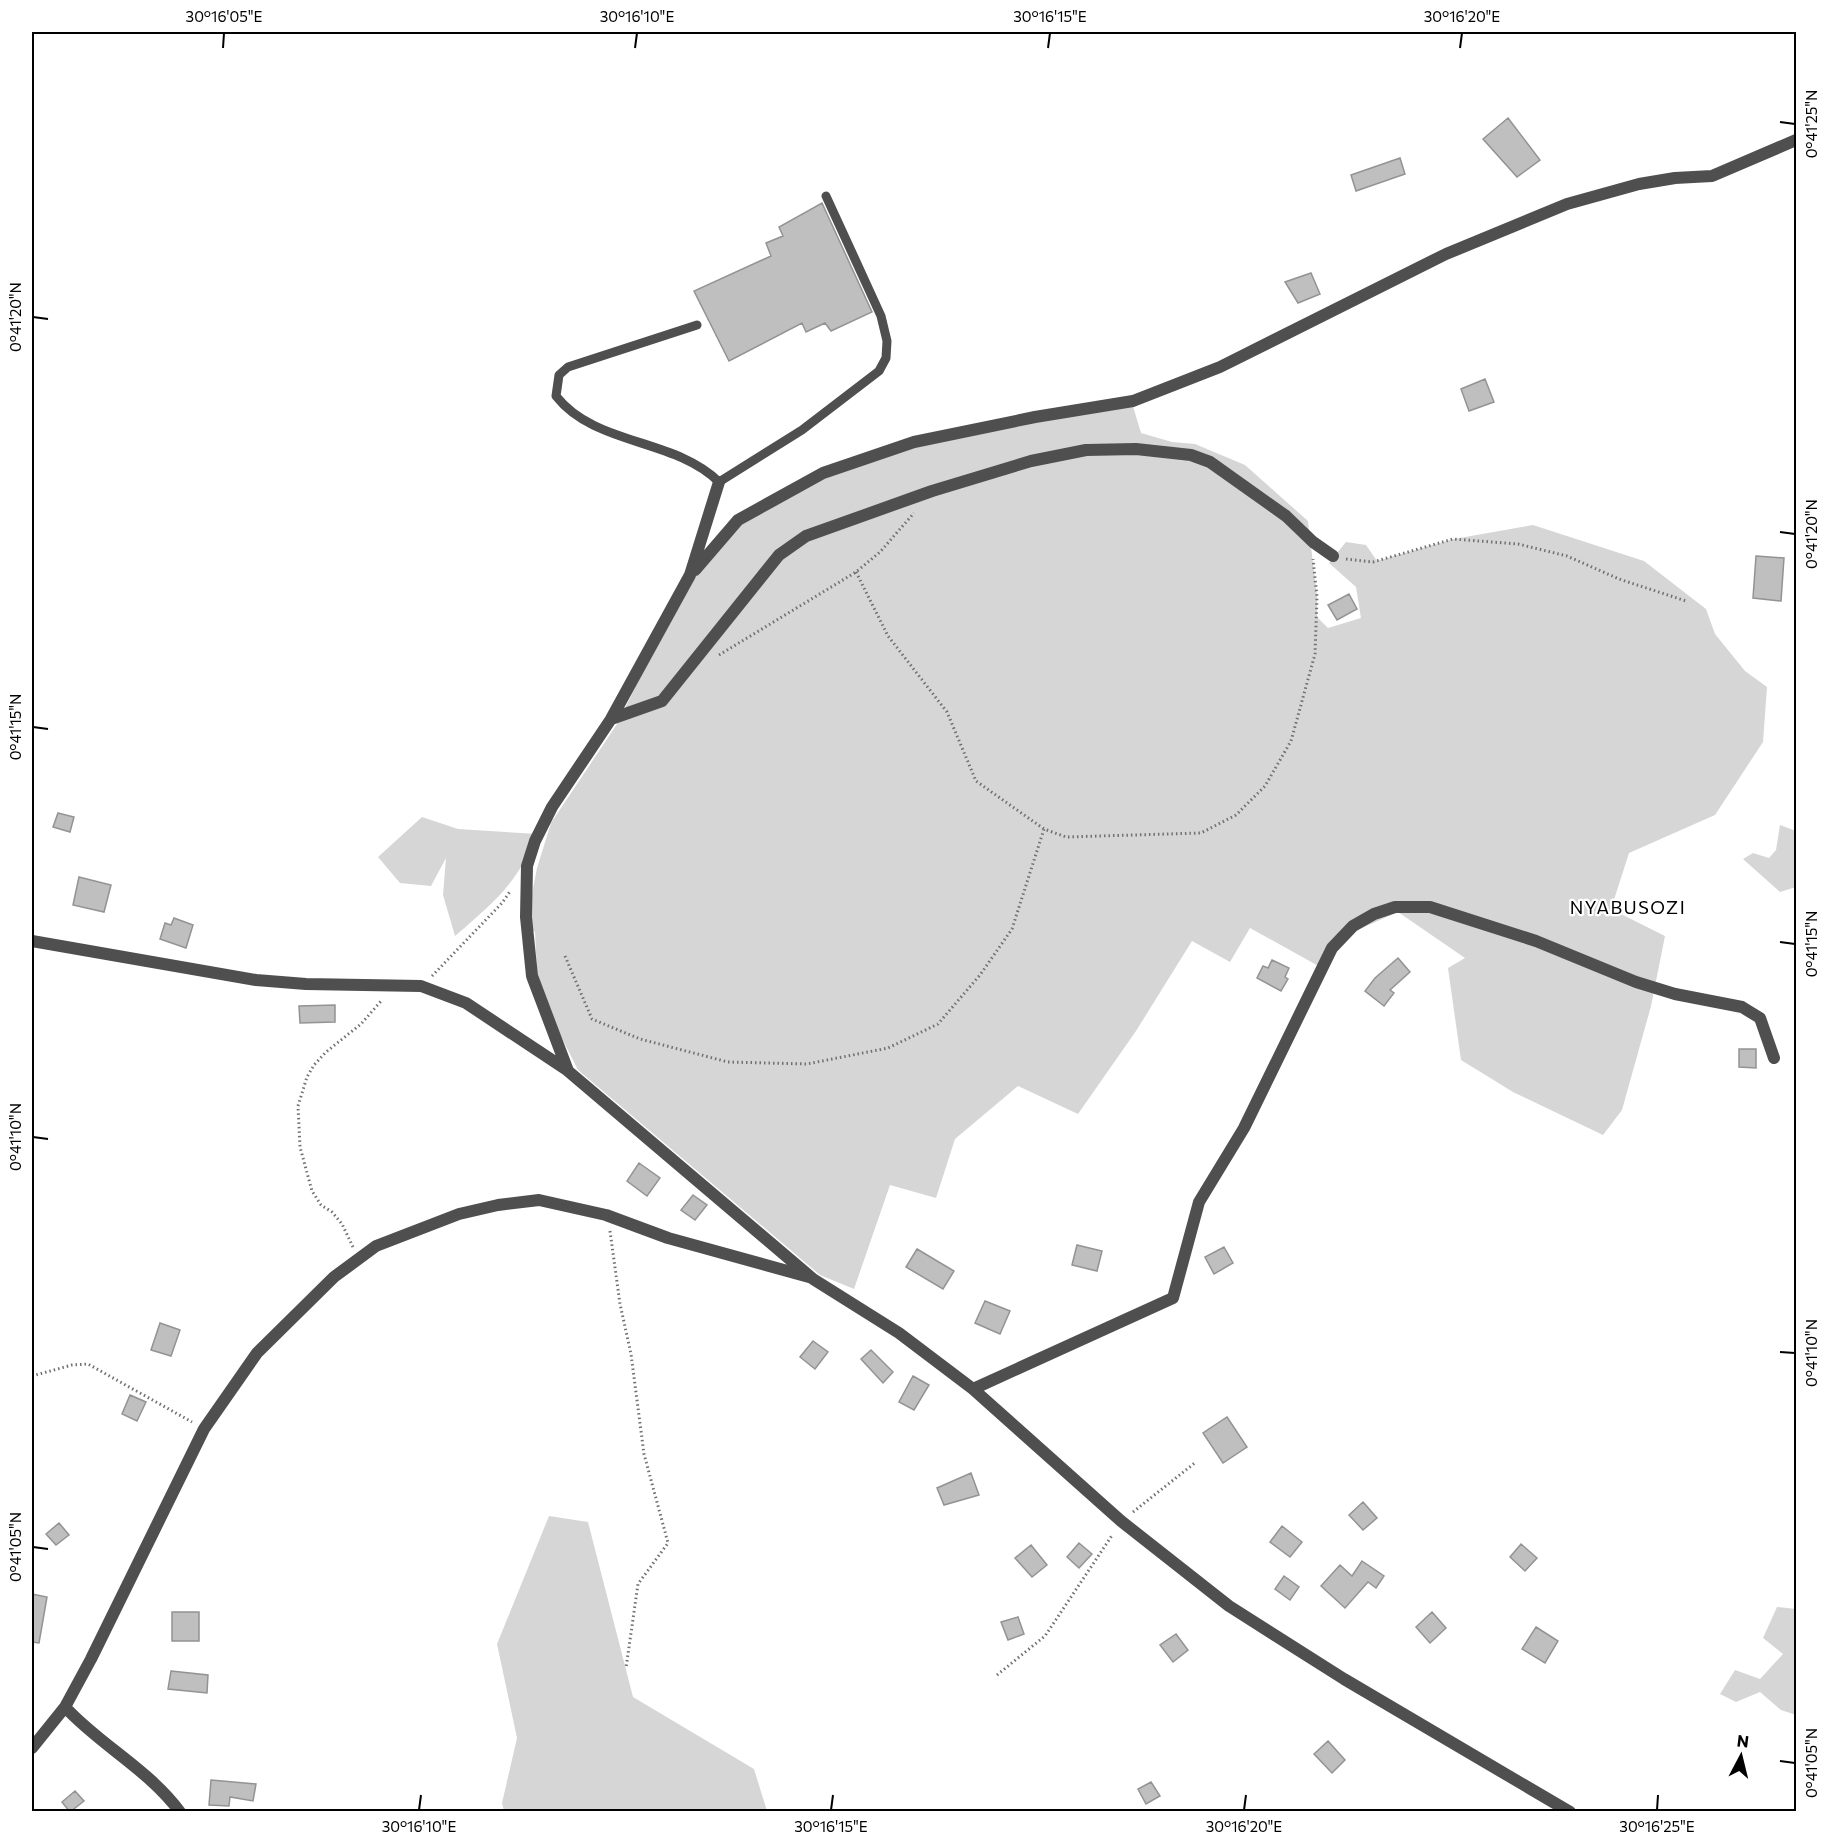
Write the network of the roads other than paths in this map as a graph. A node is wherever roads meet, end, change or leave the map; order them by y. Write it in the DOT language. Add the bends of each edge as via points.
graph roads {
  1 [pos="1797,140"];
  2 [pos="826,196"];
  3 [pos="697,325"];
  4 [pos="719,482"];
  5 [pos="1333,556"];
  6 [pos="690,575"];
  7 [pos="611,719"];
  8 [pos="32,941"];
  9 [pos="1774,1058"];
  10 [pos="568,1071"];
  11 [pos="813,1279"];
  12 [pos="973,1389"];
  13 [pos="65,1707"];
  14 [pos="32,1748"];
  15 [pos="180,1812"];
  16 [pos="1570,1812"];
  1 -- 6 [label="street" via="1712,177 1638,184 1567,204 1446,254 1220,368 1133,401 914,442 823,473 738,520"];
  2 -- 4 [label="lane" via="881,316 887,341 886,358 879,371 811,423"];
  3 -- 4 [label="lane" via="568,366 559,375 555,390 565,408 583,420 696,463"];
  4 -- 6 [label="street"];
  5 -- 7 [label="street" via="1286,516 1210,462 1174,452 1136,449 1086,450 1030,461 806,536 779,555 662,701"];
  6 -- 7 [label="street"];
  7 -- 10 [label="street" via="552,807 527,866 526,917 532,976"];
  8 -- 10 [label="street" via="256,980 400,984 439,991 466,1003"];
  9 -- 12 [label="street" via="1760,1018 1742,1007 1636,982 1536,941 1430,907 1395,907 1374,914 1353,926 1332,948 1244,1128 1199,1202 1173,1298"];
  10 -- 11 [label="street"];
  11 -- 12 [label="street" via="899,1333"];
  11 -- 13 [label="street" via="668,1238 606,1215 539,1200 498,1205 419,1228 376,1246 334,1277 257,1353 204,1429"];
  12 -- 16 [label="street" via="1121,1521 1229,1606 1344,1679"];
  13 -- 14 [label="street"];
  13 -- 15 [label="street" via="78,1722 146,1775"];
}
